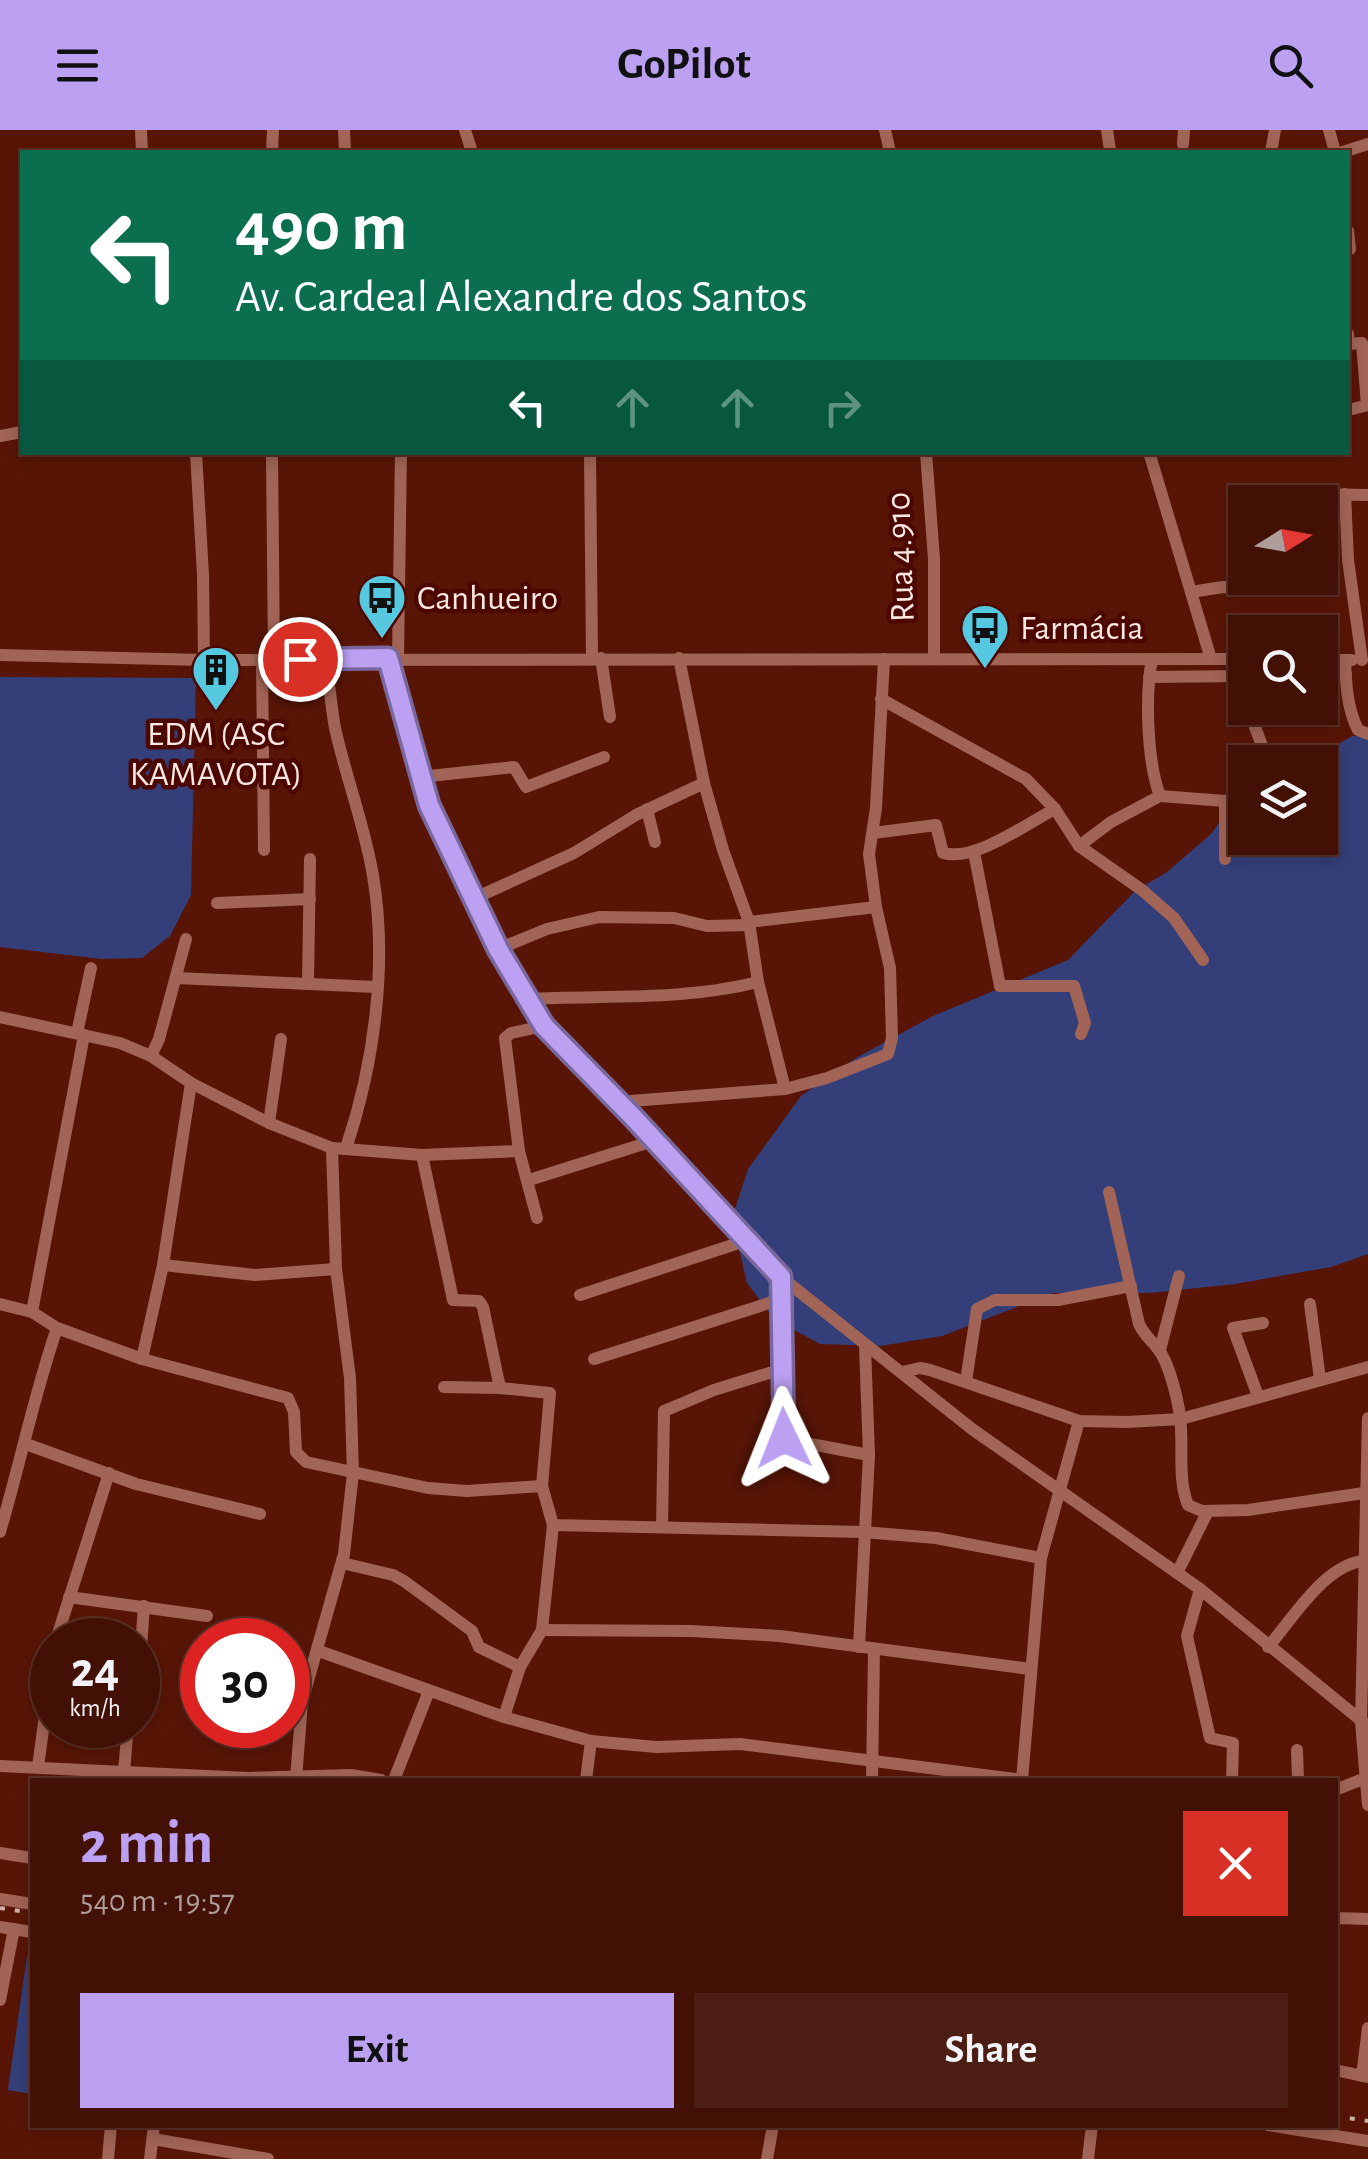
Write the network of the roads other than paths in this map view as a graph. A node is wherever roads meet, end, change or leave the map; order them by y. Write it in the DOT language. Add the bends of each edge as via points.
graph roads {
  1 [pos="1107,130"];
  2 [pos="1110,150"];
  3 [pos="1350,344"];
  4 [pos="1368,405"];
  5 [pos="196,455"];
  6 [pos="272,455"];
  7 [pos="401,455"];
  8 [pos="590,455"];
  9 [pos="926,455"];
  10 [pos="1151,455"];
  11 [pos="1338,494"];
  12 [pos="1345,494"];
  13 [pos="1368,495"];
  14 [pos="1228,587"];
  15 [pos="1191,592"];
  16 [pos="0,655"];
  17 [pos="393,658"];
  18 [pos="597,658"];
  19 [pos="679,658"];
  20 [pos="268,659"];
  21 [pos="884,659"];
  22 [pos="934,659"];
  23 [pos="1152,659"];
  24 [pos="1228,659"];
  25 [pos="204,660"];
  26 [pos="326,660"];
  27 [pos="1211,660"];
  28 [pos="1365,660"];
  29 [pos="1338,665"];
  30 [pos="1346,667"];
  31 [pos="1338,669"];
  32 [pos="1228,676"];
  33 [pos="1148,678"];
  34 [pos="881,699"];
  35 [pos="610,717"];
  36 [pos="1368,734"];
  37 [pos="604,758"];
  38 [pos="420,777"];
  39 [pos="704,783"];
  40 [pos="1160,796"];
  41 [pos="1228,801"];
  42 [pos="1225,802"];
  43 [pos="1055,808"];
  44 [pos="647,809"];
  45 [pos="873,833"];
  46 [pos="655,842"];
  47 [pos="1079,846"];
  48 [pos="264,850"];
  49 [pos="974,852"];
  50 [pos="1225,859"];
  51 [pos="310,860"];
  52 [pos="475,898"];
  53 [pos="310,899"];
  54 [pos="216,903"];
  55 [pos="876,907"];
  56 [pos="749,924"];
  57 [pos="186,939"];
  58 [pos="498,949"];
  59 [pos="1203,960"];
  60 [pos="90,968"];
  61 [pos="176,978"];
  62 [pos="758,982"];
  63 [pos="308,983"];
  64 [pos="376,987"];
  65 [pos="528,999"];
  66 [pos="0,1017"];
  67 [pos="544,1026"];
  68 [pos="80,1034"];
  69 [pos="1081,1034"];
  70 [pos="281,1038"];
  71 [pos="151,1056"];
  72 [pos="192,1084"];
  73 [pos="784,1088"];
  74 [pos="618,1102"];
  75 [pos="269,1123"];
  76 [pos="653,1141"];
  77 [pos="339,1148"];
  78 [pos="519,1152"];
  79 [pos="422,1155"];
  80 [pos="529,1180"];
  81 [pos="1108,1192"];
  82 [pos="537,1218"];
  83 [pos="748,1240"];
  84 [pos="163,1265"];
  85 [pos="336,1270"];
  86 [pos="1179,1276"];
  87 [pos="781,1277"];
  88 [pos="1131,1286"];
  89 [pos="580,1295"];
  90 [pos="780,1299"];
  91 [pos="0,1304"];
  92 [pos="1310,1304"];
  93 [pos="32,1312"];
  94 [pos="1263,1323"];
  95 [pos="57,1328"];
  96 [pos="865,1346"];
  97 [pos="1160,1350"];
  98 [pos="594,1358"];
  99 [pos="142,1359"];
  100 [pos="1368,1367"];
  101 [pos="782,1369"];
  102 [pos="902,1372"];
  103 [pos="1320,1379"];
  104 [pos="966,1381"];
  105 [pos="444,1388"];
  106 [pos="500,1388"];
  107 [pos="1258,1396"];
  108 [pos="1368,1418"];
  109 [pos="1181,1419"];
  110 [pos="1079,1421"];
  111 [pos="26,1444"];
  112 [pos="870,1455"];
  113 [pos="353,1473"];
  114 [pos="109,1474"];
  115 [pos="542,1486"];
  116 [pos="1060,1490"];
  117 [pos="1364,1493"];
  118 [pos="1208,1511"];
  119 [pos="260,1514"];
  120 [pos="552,1524"];
  121 [pos="662,1527"];
  122 [pos="0,1532"];
  123 [pos="863,1532"];
  124 [pos="1041,1558"];
  125 [pos="1365,1560"];
  126 [pos="342,1563"];
  127 [pos="1178,1573"];
  128 [pos="1200,1590"];
  129 [pos="69,1597"];
  130 [pos="144,1606"];
  131 [pos="207,1616"];
  132 [pos="63,1618"];
  133 [pos="143,1618"];
  134 [pos="542,1630"];
  135 [pos="859,1647"];
  136 [pos="1268,1647"];
  137 [pos="874,1650"];
  138 [pos="319,1652"];
  139 [pos="520,1667"];
  140 [pos="1030,1669"];
  141 [pos="310,1670"];
  142 [pos="428,1691"];
  143 [pos="504,1717"];
  144 [pos="1365,1724"];
  145 [pos="590,1741"];
  146 [pos="41,1748"];
  147 [pos="126,1748"];
  148 [pos="296,1748"];
  149 [pos="1297,1750"];
  150 [pos="873,1762"];
  151 [pos="0,1766"];
  152 [pos="38,1767"];
  153 [pos="124,1772"];
  154 [pos="1366,1777"];
  155 [pos="204,1778"];
  156 [pos="296,1778"];
  157 [pos="395,1778"];
  158 [pos="586,1778"];
  159 [pos="872,1778"];
  160 [pos="1005,1778"];
  161 [pos="1022,1778"];
  162 [pos="1232,1778"];
  163 [pos="1298,1778"];
  164 [pos="1338,1789"];
  165 [pos="1368,1805"];
  166 [pos="0,1853"];
  167 [pos="30,1858"];
  168 [pos="0,1899"];
  169 [pos="30,1904"];
  170 [pos="1338,1918"];
  171 [pos="1368,1919"];
  172 [pos="7,1928"];
  173 [pos="0,2000"];
  174 [pos="1368,2028"];
  175 [pos="1338,2071"];
  176 [pos="1365,2077"];
  177 [pos="111,2128"];
  178 [pos="772,2128"];
  179 [pos="1092,2128"];
  180 [pos="1287,2128"];
  181 [pos="154,2132"];
  182 [pos="1368,2141"];
  183 [pos="108,2159"];
  184 [pos="150,2159"];
  185 [pos="268,2159"];
  186 [pos="767,2159"];
  187 [pos="1088,2159"];
  1 -- 2 [label="street"];
  3 -- 4 [label="street" via="1362,343"];
  5 -- 25 [label="street"];
  6 -- 20 [label="street"];
  7 -- 17 [label="street"];
  8 -- 18 [label="street"];
  9 -- 22 [label="street, Rua 4.910"];
  10 -- 15 [label="street"];
  11 -- 12 [label="street"];
  12 -- 13 [label="street"];
  12 -- 28 [label="street"];
  14 -- 15 [label="street"];
  15 -- 27 [label="street"];
  16 -- 25 [label="street"];
  17 -- 18 [label="street"];
  17 -- 26 [label="street"];
  17 -- 38 [label="street"];
  18 -- 19 [label="street"];
  18 -- 35 [label="street"];
  19 -- 21 [label="street"];
  19 -- 39 [label="street"];
  20 -- 25 [label="street"];
  20 -- 26 [label="street"];
  20 -- 48 [label="street"];
  21 -- 22 [label="street"];
  21 -- 34 [label="street"];
  22 -- 23 [label="street"];
  23 -- 27 [label="street"];
  23 -- 33 [label="street"];
  24 -- 27 [label="street"];
  26 -- 64 [label="street" via="335,727 374,879"];
  28 -- 30 [label="street"];
  29 -- 30 [label="street"];
  30 -- 31 [label="street"];
  30 -- 36 [label="street" via="1354,724"];
  32 -- 33 [label="street"];
  33 -- 40 [label="street"];
  34 -- 43 [label="street" via="1026,780"];
  34 -- 45 [label="street"];
  37 -- 38 [label="street" via="526,787 514,767"];
  38 -- 52 [label="street"];
  39 -- 44 [label="street"];
  39 -- 56 [label="street"];
  40 -- 42 [label="street"];
  40 -- 47 [label="street"];
  41 -- 42 [label="street"];
  42 -- 50 [label="street"];
  43 -- 47 [label="street"];
  43 -- 49 [label="street"];
  44 -- 46 [label="street"];
  44 -- 52 [label="street" via="574,853"];
  45 -- 49 [label="street" via="936,825 946,855"];
  45 -- 55 [label="street"];
  47 -- 59 [label="street" via="1174,918"];
  49 -- 69 [label="street" via="1000,986 1074,986 1085,1023"];
  51 -- 53 [label="street"];
  52 -- 58 [label="street"];
  53 -- 54 [label="street"];
  53 -- 63 [label="street"];
  55 -- 56 [label="street"];
  55 -- 73 [label="street" via="890,968 888,1054"];
  56 -- 58 [label="street" via="599,918"];
  56 -- 62 [label="street"];
  57 -- 61 [label="street"];
  58 -- 65 [label="street"];
  60 -- 68 [label="street"];
  61 -- 63 [label="street"];
  61 -- 71 [label="street"];
  62 -- 65 [label="street" via="680,996"];
  62 -- 73 [label="street"];
  63 -- 64 [label="street"];
  64 -- 77 [label="street" via="366,1068"];
  65 -- 67 [label="street"];
  66 -- 68 [label="street"];
  67 -- 74 [label="street"];
  67 -- 78 [label="street" via="505,1038"];
  68 -- 71 [label="street"];
  68 -- 93 [label="street"];
  70 -- 75 [label="street"];
  71 -- 72 [label="street"];
  72 -- 75 [label="street"];
  72 -- 84 [label="street"];
  73 -- 74 [label="street"];
  74 -- 76 [label="street"];
  75 -- 77 [label="street"];
  76 -- 80 [label="street"];
  76 -- 83 [label="street"];
  77 -- 79 [label="street"];
  77 -- 85 [label="street"];
  78 -- 79 [label="street"];
  78 -- 80 [label="street"];
  79 -- 106 [label="street" via="453,1300 484,1307"];
  80 -- 82 [label="street"];
  81 -- 88 [label="street"];
  83 -- 87 [label="street"];
  83 -- 89 [label="street"];
  84 -- 85 [label="street" via="255,1275"];
  84 -- 99 [label="street"];
  85 -- 113 [label="street"];
  86 -- 97 [label="street"];
  87 -- 90 [label="street"];
  87 -- 96 [label="street"];
  88 -- 97 [label="street" via="1144,1335"];
  88 -- 104 [label="street" via="1058,1300 987,1302 977,1309"];
  90 -- 98 [label="street"];
  90 -- 101 [label="street"];
  91 -- 93 [label="street"];
  92 -- 103 [label="street"];
  93 -- 95 [label="street"];
  94 -- 107 [label="street" via="1233,1328"];
  95 -- 99 [label="street"];
  95 -- 111 [label="street"];
  96 -- 102 [label="street"];
  96 -- 112 [label="street"];
  97 -- 109 [label="street"];
  99 -- 113 [label="street" via="288,1398 299,1456"];
  100 -- 103 [label="street"];
  101 -- 112 [label="street" via="784,1438"];
  101 -- 121 [label="street" via="664,1411"];
  102 -- 104 [label="street" via="920,1368"];
  102 -- 116 [label="street"];
  103 -- 107 [label="street"];
  104 -- 110 [label="street"];
  105 -- 106 [label="street"];
  106 -- 115 [label="street" via="550,1392"];
  107 -- 109 [label="street"];
  108 -- 117 [label="street"];
  109 -- 110 [label="street"];
  109 -- 118 [label="street" via="1185,1498"];
  110 -- 116 [label="street"];
  111 -- 114 [label="street"];
  111 -- 122 [label="street"];
  112 -- 123 [label="street"];
  113 -- 115 [label="street" via="467,1492"];
  113 -- 126 [label="street"];
  114 -- 119 [label="street"];
  114 -- 129 [label="street"];
  115 -- 120 [label="street"];
  116 -- 124 [label="street"];
  116 -- 127 [label="street"];
  117 -- 118 [label="street"];
  117 -- 125 [label="street"];
  118 -- 127 [label="street"];
  120 -- 121 [label="street"];
  120 -- 134 [label="street"];
  121 -- 123 [label="street"];
  123 -- 124 [label="street"];
  123 -- 135 [label="street"];
  124 -- 140 [label="street"];
  125 -- 136 [label="street" via="1328,1575"];
  125 -- 144 [label="street"];
  126 -- 138 [label="street"];
  126 -- 139 [label="street" via="393,1574 465,1624 480,1647"];
  127 -- 128 [label="street"];
  128 -- 136 [label="street"];
  128 -- 162 [label="street" via="1186,1636 1210,1738 1232,1742"];
  129 -- 130 [label="street"];
  129 -- 132 [label="street"];
  130 -- 131 [label="street"];
  130 -- 133 [label="street"];
  134 -- 135 [label="street" via="691,1631"];
  134 -- 139 [label="street"];
  135 -- 137 [label="street"];
  136 -- 144 [label="street"];
  137 -- 140 [label="street"];
  137 -- 150 [label="street"];
  138 -- 141 [label="street"];
  138 -- 142 [label="street"];
  139 -- 143 [label="street"];
  140 -- 161 [label="street"];
  142 -- 143 [label="street"];
  142 -- 157 [label="street"];
  143 -- 145 [label="street"];
  144 -- 154 [label="street"];
  145 -- 150 [label="street" via="656,1748 740,1744"];
  145 -- 158 [label="street"];
  146 -- 152 [label="street"];
  147 -- 153 [label="street"];
  148 -- 156 [label="street"];
  149 -- 163 [label="street"];
  150 -- 159 [label="street"];
  150 -- 160 [label="street"];
  151 -- 152 [label="street"];
  152 -- 153 [label="street"];
  153 -- 155 [label="street"];
  154 -- 164 [label="street"];
  154 -- 165 [label="street"];
  166 -- 167 [label="street"];
  168 -- 169 [label="street"];
  170 -- 171 [label="street"];
  172 -- 173 [label="street"];
  174 -- 176 [label="street"];
  175 -- 176 [label="street"];
  177 -- 183 [label="street"];
  178 -- 186 [label="street"];
  179 -- 187 [label="street"];
  180 -- 182 [label="street"];
  181 -- 184 [label="street"];
  181 -- 185 [label="street"];
}
